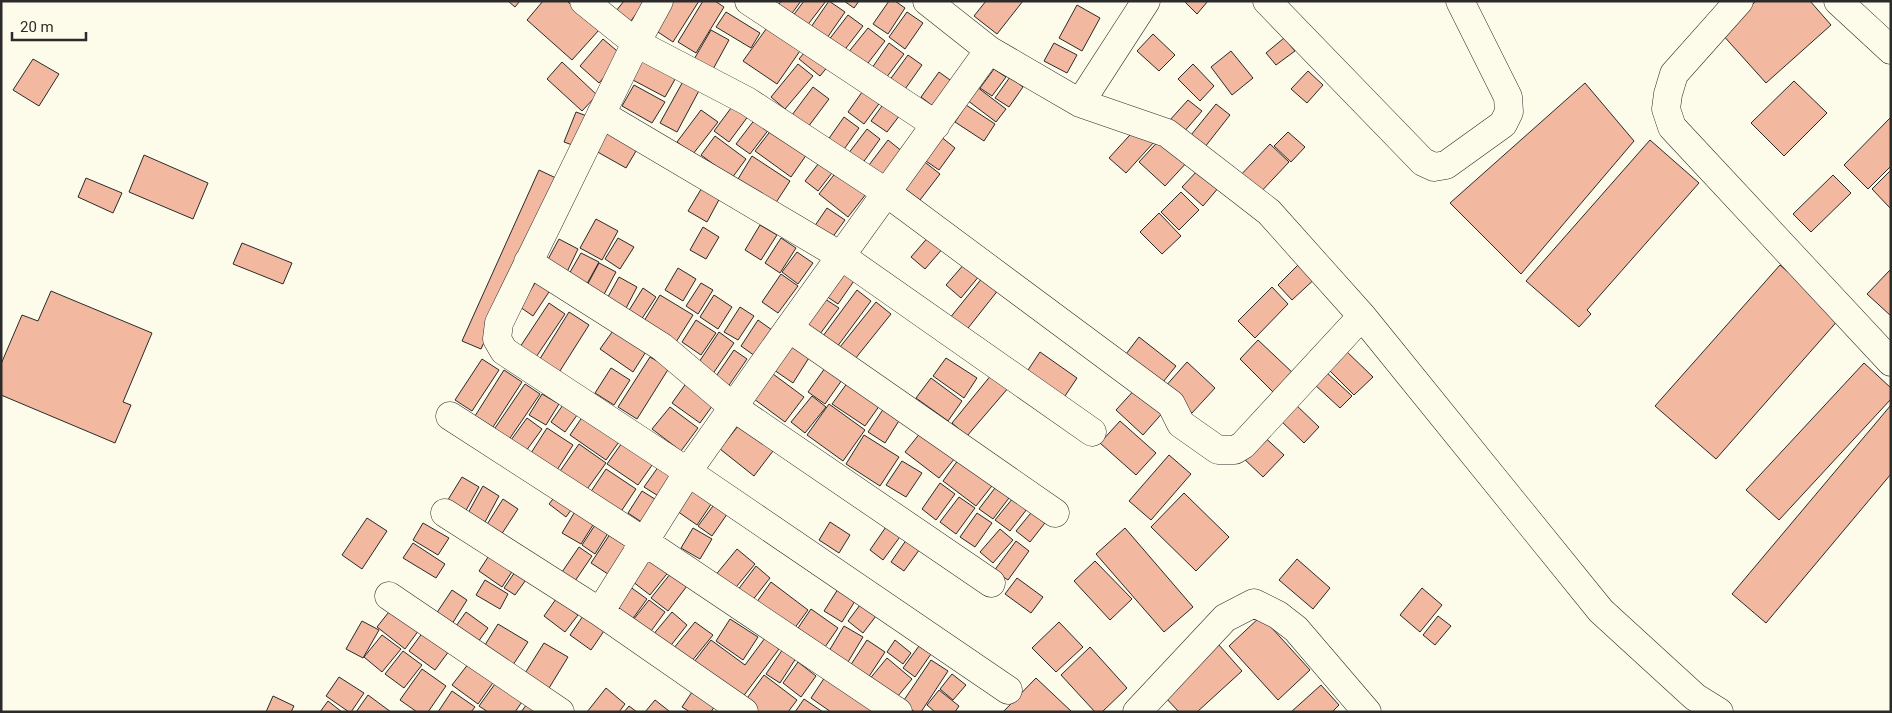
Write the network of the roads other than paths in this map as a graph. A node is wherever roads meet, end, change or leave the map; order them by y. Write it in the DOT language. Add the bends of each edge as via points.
graph roads {
  1 [pos="584,1"];
  2 [pos="660,1"];
  3 [pos="749,1"];
  4 [pos="928,1"];
  5 [pos="1146,1"];
  6 [pos="1267,1"];
  7 [pos="1460,1"];
  8 [pos="1739,1"];
  9 [pos="1838,1"];
  10 [pos="1888,42"];
  11 [pos="636,43"];
  12 [pos="989,50"];
  13 [pos="1080,103"];
  14 [pos="601,114"];
  15 [pos="936,125"];
  16 [pos="887,193"];
  17 [pos="841,256"];
  18 [pos="528,262"];
  19 [pos="1362,316"];
  20 [pos="789,328"];
  21 [pos="1891,362"];
  22 [pos="733,406"];
  23 [pos="450,416"];
  24 [pos="1092,432"];
  25 [pos="688,472"];
  26 [pos="1055,513"];
  27 [pos="445,514"];
  28 [pos="645,542"];
  29 [pos="990,583"];
  30 [pos="389,596"];
  31 [pos="600,612"];
  32 [pos="1008,690"];
  33 [pos="1688,704"];
  34 [pos="560,712"];
  35 [pos="744,712"];
  36 [pos="898,712"];
  37 [pos="1137,712"];
  38 [pos="1367,712"];
  39 [pos="1719,712"];
  1 -- 11 [label="street"];
  2 -- 11 [label="street"];
  3 -- 15 [label="street"];
  4 -- 12 [label="street"];
  5 -- 13 [label="street"];
  6 -- 7 [label="street" via="1423,162 1434,167 1446,166 1503,124 1508,112 1508,96"];
  8 -- 21 [label="street" via="1674,74 1666,109 1672,127"];
  9 -- 10 [label="street"];
  11 -- 14 [label="street"];
  11 -- 16 [label="street" via="748,101"];
  12 -- 13 [label="street"];
  12 -- 15 [label="street"];
  13 -- 19 [label="street" via="1167,133 1269,212"];
  14 -- 17 [label="street"];
  14 -- 18 [label="street"];
  15 -- 16 [label="street"];
  16 -- 17 [label="street"];
  16 -- 19 [label="street" via="1171,404 1181,424 1218,450 1235,450 1243,445"];
  17 -- 20 [label="street"];
  17 -- 24 [label="street"];
  18 -- 22 [label="street" via="662,347"];
  18 -- 25 [label="street" via="498,323 497,339 504,351"];
  19 -- 33 [label="street" via="1601,611"];
  20 -- 22 [label="street"];
  20 -- 26 [label="street"];
  22 -- 25 [label="street"];
  22 -- 29 [label="street"];
  23 -- 28 [label="street"];
  25 -- 28 [label="street"];
  25 -- 32 [label="street"];
  27 -- 31 [label="street"];
  28 -- 31 [label="street"];
  28 -- 36 [label="street"];
  30 -- 34 [label="street"];
  31 -- 35 [label="street"];
  33 -- 39 [label="street"];
  37 -- 38 [label="street" via="1224,618 1254,602 1296,629"];
}
